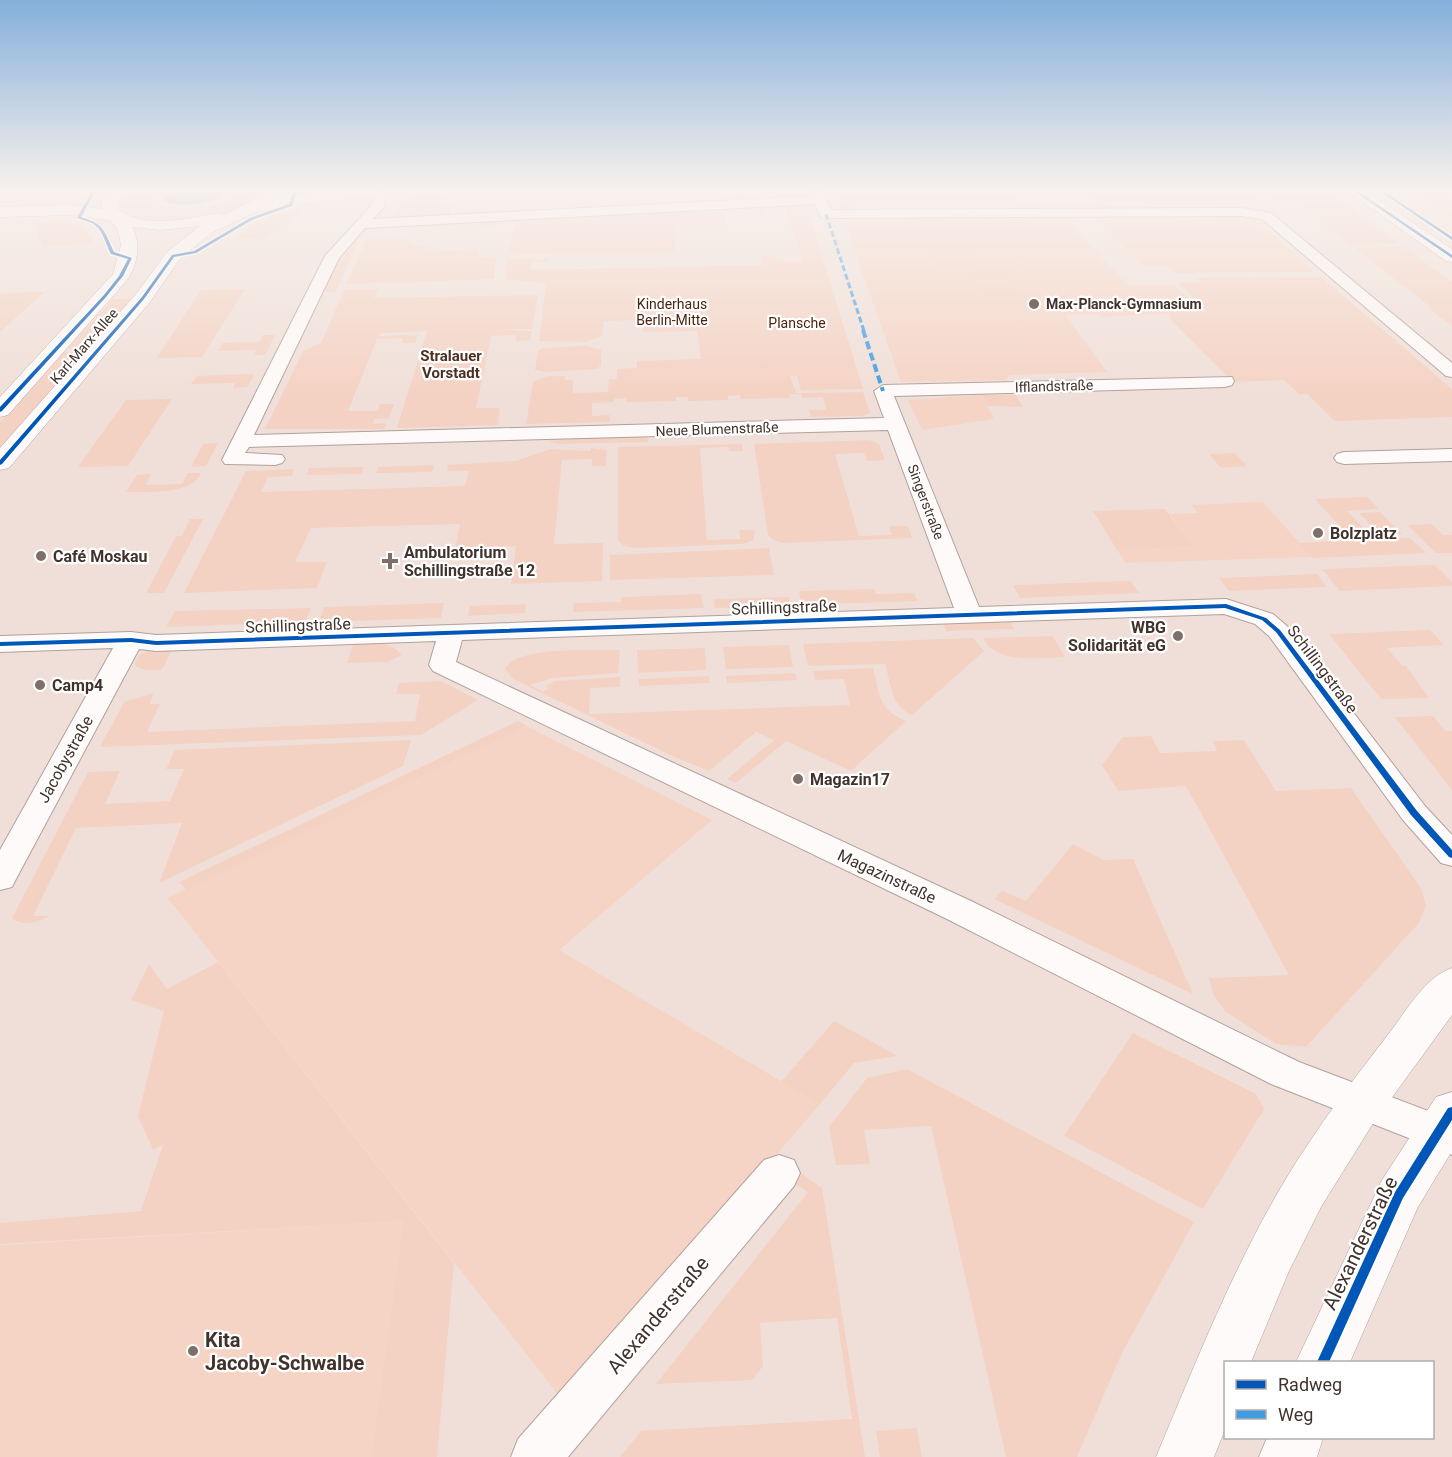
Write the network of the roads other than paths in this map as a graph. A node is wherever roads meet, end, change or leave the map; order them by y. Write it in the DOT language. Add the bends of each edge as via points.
graph roads {
  1 [pos="129,260"];
  2 [pos="170,260"];
  3 [pos="330,260"];
  4 [pos="1318,260"];
  5 [pos="1452,372"];
  6 [pos="1225,381"];
  7 [pos="883,391"];
  8 [pos="0,410"];
  9 [pos="895,424"];
  10 [pos="540,433"];
  11 [pos="241,441"];
  12 [pos="1452,455"];
  13 [pos="1344,458"];
  14 [pos="0,463"];
  15 [pos="969,614"];
  16 [pos="451,633"];
  17 [pos="130,639"];
  18 [pos="0,644"];
  19 [pos="1452,855"];
  20 [pos="0,879"];
  21 [pos="1452,984"];
  22 [pos="1360,1103"];
  23 [pos="1447,1127"];
  24 [pos="779,1173"];
  25 [pos="1226,1361"];
  26 [pos="1323,1361"];
  27 [pos="1224,1365"];
  28 [pos="1294,1439"];
  29 [pos="536,1457"];
  30 [pos="1185,1457"];
  31 [pos="1288,1457"];
  1 -- 8 [label="main road, Karl-Marx-Allee" via="121,276"];
  2 -- 14 [label="main road, Karl-Marx-Allee" via="143,298"];
  3 -- 11 [label="street"];
  4 -- 5 [label="street"];
  6 -- 7 [label="street, Ifflandstraße"];
  7 -- 9 [label="street, Singerstraße"];
  9 -- 10 [label="street, Neue Blumenstraße"];
  9 -- 15 [label="street, Singerstraße"];
  10 -- 11 [label="street, Neue Blumenstraße"];
  10 -- 11 [label="street" via="529,444 497,454 232,460"];
  12 -- 13 [label="street"];
  15 -- 16 [label="street, Schillingstraße"];
  15 -- 19 [label="street, Schillingstraße" via="1226,606 1263,619 1278,631 1414,813"];
  16 -- 17 [label="street, Schillingstraße" via="156,643"];
  16 -- 22 [label="street, Magazinstraße" via="442,666 958,910 1285,1073"];
  17 -- 18 [label="street, Schillingstraße"];
  17 -- 20 [label="street, Jacobystraße"];
  21 -- 22 [label="main road"];
  22 -- 23 [label="street"];
  22 -- 25 [label="main road" via="1304,1192 1271,1254"];
  23 -- 26 [label="main road, Alexanderstraße" via="1399,1195"];
  24 -- 29 [label="street, Alexanderstraße"];
  27 -- 30 [label="main road"];
  28 -- 31 [label="main road"];
}
